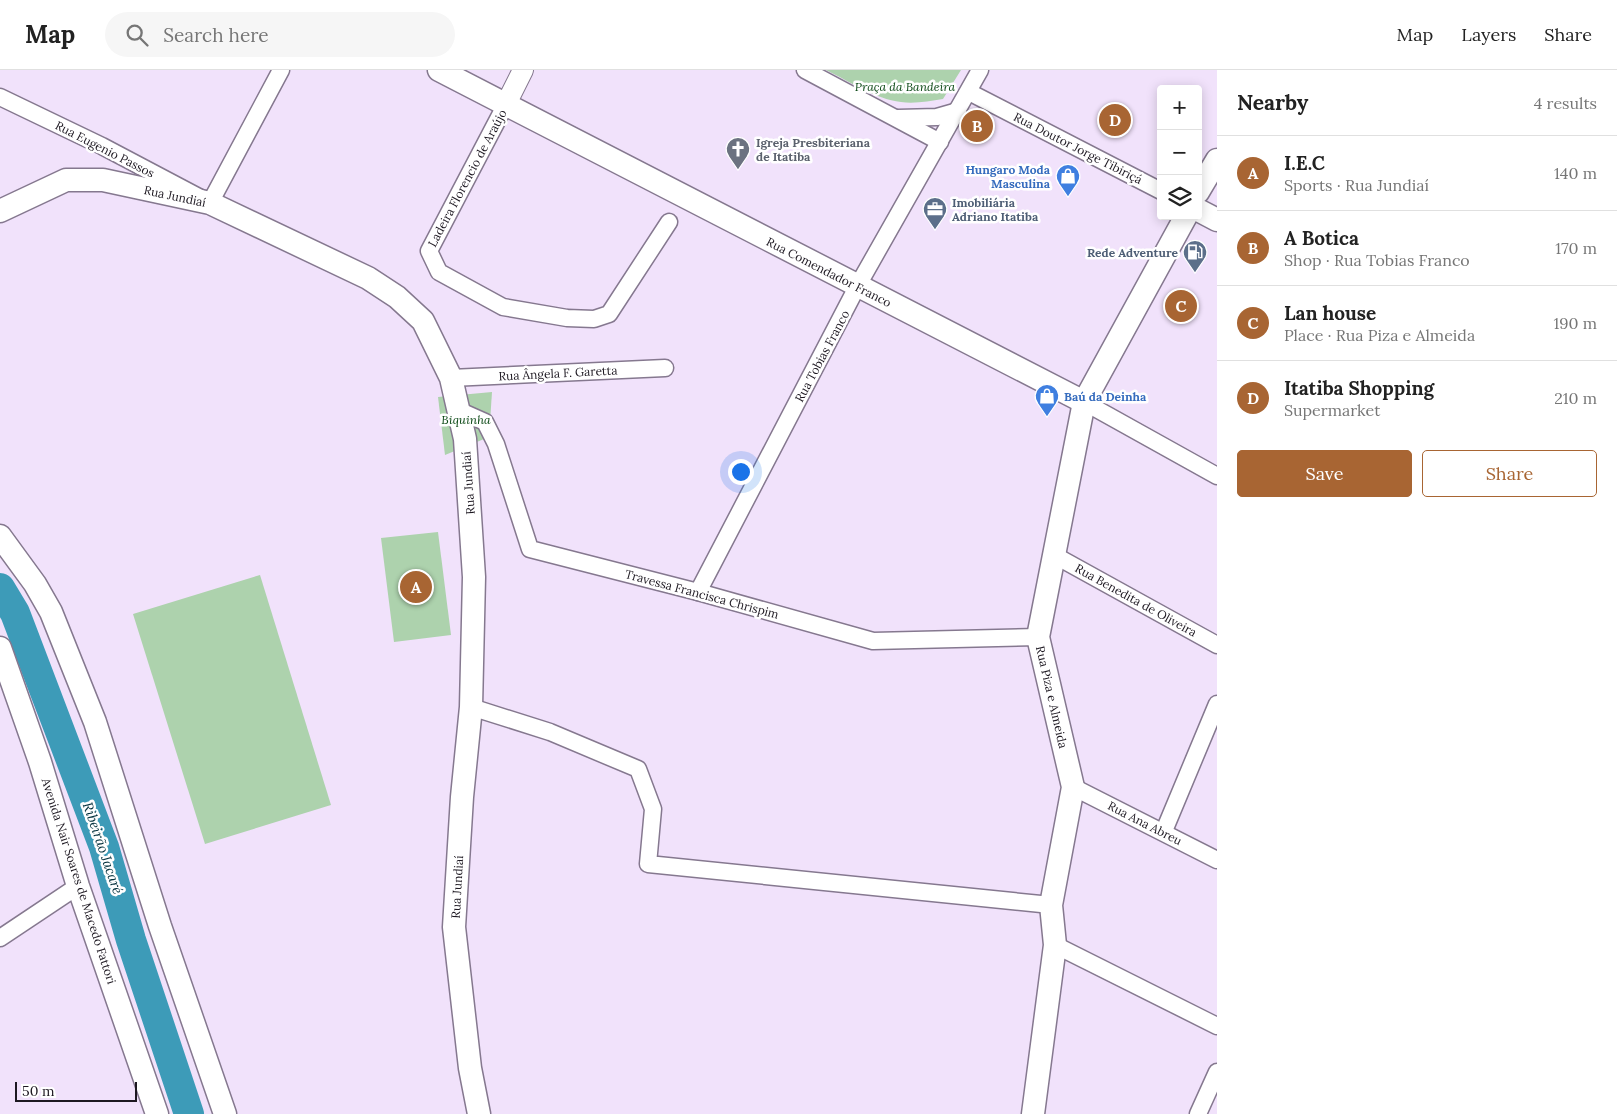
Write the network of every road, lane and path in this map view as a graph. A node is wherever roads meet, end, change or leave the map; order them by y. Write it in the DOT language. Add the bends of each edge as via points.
graph roads {
  1 [pos="281,70"];
  2 [pos="439,70"];
  3 [pos="523,70"];
  4 [pos="805,70"];
  5 [pos="980,70"];
  6 [pos="968,92"];
  7 [pos="0,97"];
  8 [pos="506,104"];
  9 [pos="958,111"];
  10 [pos="894,117"];
  11 [pos="940,142"];
  12 [pos="1217,160"];
  13 [pos="1202,185"];
  14 [pos="1157,189"];
  15 [pos="210,203"];
  16 [pos="0,211"];
  17 [pos="1202,212"];
  18 [pos="1184,220"];
  19 [pos="1217,220"];
  20 [pos="668,222"];
  21 [pos="857,287"];
  22 [pos="665,368"];
  23 [pos="452,378"];
  24 [pos="1084,402"];
  25 [pos="458,410"];
  26 [pos="1217,476"];
  27 [pos="0,536"];
  28 [pos="1054,556"];
  29 [pos="698,592"];
  30 [pos="1038,638"];
  31 [pos="1217,646"];
  32 [pos="0,648"];
  33 [pos="1217,704"];
  34 [pos="472,707"];
  35 [pos="1073,787"];
  36 [pos="1164,831"];
  37 [pos="1217,860"];
  38 [pos="78,886"];
  39 [pos="1052,905"];
  40 [pos="0,938"];
  41 [pos="1055,945"];
  42 [pos="1217,1026"];
  43 [pos="1217,1072"];
  44 [pos="157,1114"];
  45 [pos="225,1114"];
  46 [pos="478,1114"];
  47 [pos="1033,1114"];
  48 [pos="1198,1114"];
  1 -- 15 [label="street"];
  2 -- 8 [label="main road, Rua Comendador Franco"];
  3 -- 8 [label="street"];
  4 -- 10 [label="street"];
  5 -- 6 [label="street, Rua Tobias Franco"];
  6 -- 9 [label="street, Rua Tobias Franco"];
  6 -- 14 [label="street, Rua Doutor Jorge Tibiriçá"];
  7 -- 15 [label="street, Rua Eugenio Passos"];
  8 -- 20 [label="street, Ladeira Florencio de Araújo" via="429,252 439,272 503,307 594,319 609,314"];
  8 -- 21 [label="main road, Rua Comendador Franco"];
  9 -- 10 [label="street" via="917,119"];
  9 -- 11 [label="street, Rua Tobias Franco"];
  10 -- 11 [label="street"];
  11 -- 21 [label="street, Rua Tobias Franco"];
  12 -- 13 [label="main road"];
  15 -- 16 [label="main road, Rua Jundiaí" via="103,180 66,180"];
  15 -- 23 [label="main road, Rua Jundiaí" via="368,278 397,297 423,321"];
  17 -- 19 [label="main road"];
  18 -- 24 [label="main road, Rua Piza e Almeida"];
  21 -- 24 [label="main road, Rua Comendador Franco"];
  21 -- 29 [label="street, Rua Tobias Franco"];
  22 -- 23 [label="street, Rua Ângela F. Garetta"];
  23 -- 25 [label="main road, Rua Jundiaí"];
  24 -- 26 [label="street, Rua Comendador Franco"];
  24 -- 28 [label="main road, Rua Piza e Almeida"];
  25 -- 29 [label="street, Travessa Francisca Chrispim" via="485,422 496,444 530,549"];
  25 -- 34 [label="main road, Rua Jundiaí" via="464,439 474,577"];
  27 -- 45 [label="main road" via="51,612 95,722 160,926"];
  28 -- 30 [label="main road, Rua Piza e Almeida"];
  28 -- 31 [label="street, Rua Benedita de Oliveira"];
  29 -- 30 [label="street, Travessa Francisca Chrispim" via="873,641"];
  30 -- 35 [label="main road, Rua Piza e Almeida"];
  32 -- 38 [label="main road, Avenida Nair Soares de Macedo Fattori" via="38,754"];
  33 -- 36 [label="street"];
  34 -- 39 [label="street" via="550,732 638,769 653,809 648,864"];
  34 -- 46 [label="main road, Rua Jundiaí" via="462,797 454,927"];
  35 -- 36 [label="street, Rua Ana Abreu"];
  35 -- 39 [label="main road, Rua Piza e Almeida"];
  36 -- 37 [label="street, Rua Ana Abreu"];
  38 -- 40 [label="street"];
  38 -- 44 [label="main road, Avenida Nair Soares de Macedo Fattori"];
  39 -- 41 [label="main road, Rua Piza e Almeida"];
  41 -- 42 [label="street"];
  41 -- 47 [label="main road, Rua Piza e Almeida"];
  43 -- 48 [label="street"];
}
